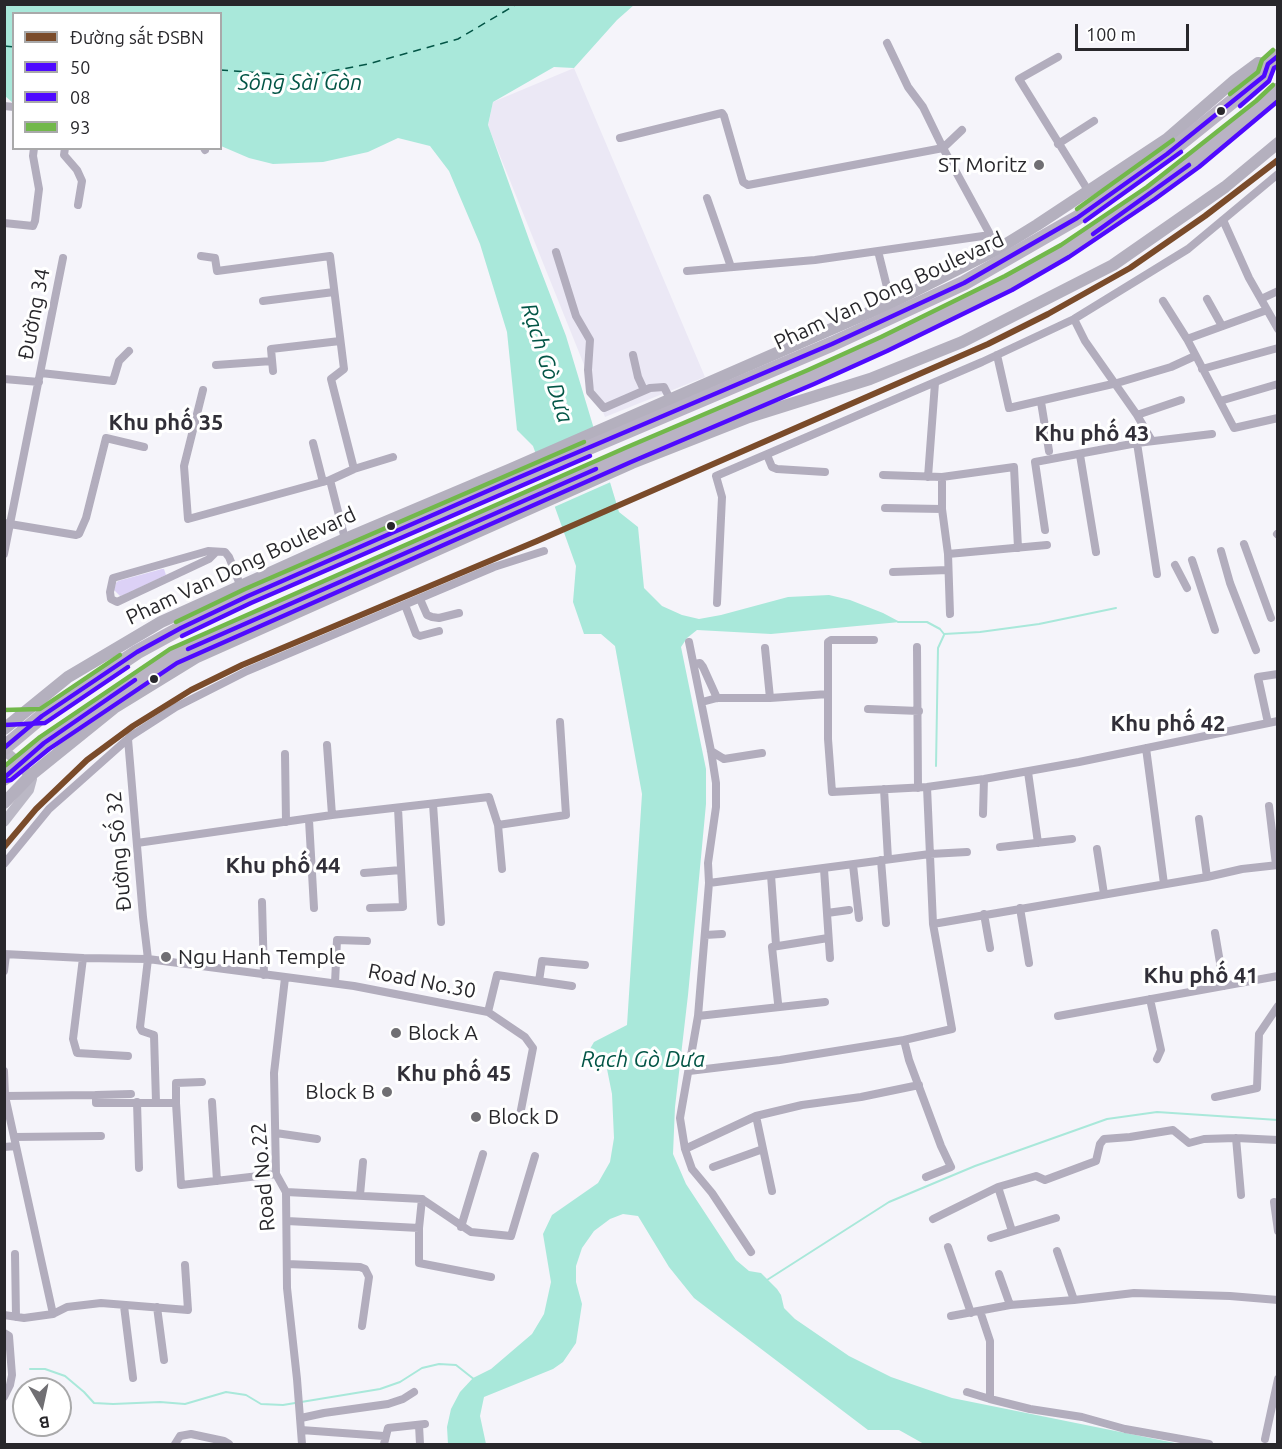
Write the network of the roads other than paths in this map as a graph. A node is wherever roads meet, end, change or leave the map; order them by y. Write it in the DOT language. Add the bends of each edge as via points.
graph roads {
  1 [pos="887,43"];
  2 [pos="1058,57"];
  3 [pos="1273,60"];
  4 [pos="1278,90"];
  5 [pos="1094,121"];
  6 [pos="962,130"];
  7 [pos="620,138"];
  8 [pos="1278,143"];
  9 [pos="1058,144"];
  10 [pos="942,148"];
  11 [pos="34,150"];
  12 [pos="65,150"];
  13 [pos="1278,174"];
  14 [pos="1089,192"];
  15 [pos="707,198"];
  16 [pos="78,205"];
  17 [pos="1223,220"];
  18 [pos="4,223"];
  19 [pos="990,236"];
  20 [pos="998,249"];
  21 [pos="878,251"];
  22 [pos="556,252"];
  23 [pos="201,256"];
  24 [pos="63,258"];
  25 [pos="731,267"];
  26 [pos="687,272"];
  27 [pos="1278,291"];
  28 [pos="334,292"];
  29 [pos="1207,299"];
  30 [pos="1261,300"];
  31 [pos="263,301"];
  32 [pos="1163,301"];
  33 [pos="891,303"];
  34 [pos="1267,310"];
  35 [pos="1074,319"];
  36 [pos="1222,326"];
  37 [pos="1278,329"];
  38 [pos="1186,339"];
  39 [pos="340,341"];
  40 [pos="1278,348"];
  41 [pos="129,351"];
  42 [pos="633,355"];
  43 [pos="997,356"];
  44 [pos="1195,356"];
  45 [pos="272,361"];
  46 [pos="216,365"];
  47 [pos="1202,369"];
  48 [pos="273,370"];
  49 [pos="40,377"];
  50 [pos="4,379"];
  51 [pos="935,383"];
  52 [pos="1115,383"];
  53 [pos="1278,384"];
  54 [pos="203,390"];
  55 [pos="645,390"];
  56 [pos="670,399"];
  57 [pos="1181,400"];
  58 [pos="1220,401"];
  59 [pos="1041,402"];
  60 [pos="1137,416"];
  61 [pos="1278,418"];
  62 [pos="617,429"];
  63 [pos="1212,434"];
  64 [pos="693,439"];
  65 [pos="1152,441"];
  66 [pos="313,443"];
  67 [pos="1137,443"];
  68 [pos="649,446"];
  69 [pos="144,447"];
  70 [pos="1049,451"];
  71 [pos="767,455"];
  72 [pos="1080,455"];
  73 [pos="393,457"];
  74 [pos="630,459"];
  75 [pos="354,469"];
  76 [pos="825,472"];
  77 [pos="513,474"];
  78 [pos="883,475"];
  79 [pos="928,477"];
  80 [pos="942,477"];
  81 [pos="327,481"];
  82 [pos="527,505"];
  83 [pos="885,508"];
  84 [pos="942,509"];
  85 [pos="8,524"];
  86 [pos="1045,530"];
  87 [pos="345,539"];
  88 [pos="1244,544"];
  89 [pos="1047,545"];
  90 [pos="1018,548"];
  91 [pos="544,551"];
  92 [pos="1221,551"];
  93 [pos="216,552"];
  94 [pos="1096,552"];
  95 [pos="4,554"];
  96 [pos="948,554"];
  97 [pos="1192,560"];
  98 [pos="1175,565"];
  99 [pos="948,570"];
  100 [pos="892,572"];
  101 [pos="1157,574"];
  102 [pos="241,587"];
  103 [pos="1187,588"];
  104 [pos="420,599"];
  105 [pos="717,603"];
  106 [pos="405,605"];
  107 [pos="459,613"];
  108 [pos="950,614"];
  109 [pos="1271,618"];
  110 [pos="166,628"];
  111 [pos="1215,630"];
  112 [pos="440,631"];
  113 [pos="874,640"];
  114 [pos="689,642"];
  115 [pos="917,647"];
  116 [pos="765,648"];
  117 [pos="1256,650"];
  118 [pos="694,664"];
  119 [pos="1278,674"];
  120 [pos="828,694"];
  121 [pos="717,698"];
  122 [pos="770,698"];
  123 [pos="702,702"];
  124 [pos="868,709"];
  125 [pos="919,711"];
  126 [pos="42,716"];
  127 [pos="11,718"];
  128 [pos="1278,721"];
  129 [pos="560,722"];
  130 [pos="1268,723"];
  131 [pos="4,729"];
  132 [pos="128,740"];
  133 [pos="327,745"];
  134 [pos="1146,748"];
  135 [pos="4,749"];
  136 [pos="711,751"];
  137 [pos="762,753"];
  138 [pos="285,754"];
  139 [pos="54,756"];
  140 [pos="19,763"];
  141 [pos="1028,772"];
  142 [pos="6,775"];
  143 [pos="31,775"];
  144 [pos="984,779"];
  145 [pos="927,787"];
  146 [pos="918,788"];
  147 [pos="23,789"];
  148 [pos="884,789"];
  149 [pos="4,803"];
  150 [pos="433,804"];
  151 [pos="1269,806"];
  152 [pos="398,808"];
  153 [pos="983,814"];
  154 [pos="332,815"];
  155 [pos="1200,819"];
  156 [pos="309,820"];
  157 [pos="4,822"];
  158 [pos="286,822"];
  159 [pos="498,825"];
  160 [pos="1072,839"];
  161 [pos="137,843"];
  162 [pos="1038,843"];
  163 [pos="1000,848"];
  164 [pos="1097,849"];
  165 [pos="967,852"];
  166 [pos="930,854"];
  167 [pos="884,860"];
  168 [pos="4,864"];
  169 [pos="853,865"];
  170 [pos="1277,865"];
  171 [pos="502,868"];
  172 [pos="824,868"];
  173 [pos="401,870"];
  174 [pos="364,873"];
  175 [pos="771,875"];
  176 [pos="1207,877"];
  177 [pos="709,883"];
  178 [pos="1164,884"];
  179 [pos="1104,894"];
  180 [pos="262,902"];
  181 [pos="314,908"];
  182 [pos="370,908"];
  183 [pos="1020,908"];
  184 [pos="849,910"];
  185 [pos="827,913"];
  186 [pos="984,914"];
  187 [pos="858,918"];
  188 [pos="441,922"];
  189 [pos="886,923"];
  190 [pos="933,924"];
  191 [pos="1215,933"];
  192 [pos="722,934"];
  193 [pos="705,935"];
  194 [pos="828,938"];
  195 [pos="367,941"];
  196 [pos="776,945"];
  197 [pos="990,948"];
  198 [pos="5,954"];
  199 [pos="83,958"];
  200 [pos="830,958"];
  201 [pos="148,959"];
  202 [pos="1029,963"];
  203 [pos="585,965"];
  204 [pos="4,971"];
  205 [pos="264,975"];
  206 [pos="1278,976"];
  207 [pos="285,978"];
  208 [pos="538,981"];
  209 [pos="335,983"];
  210 [pos="572,986"];
  211 [pos="1224,986"];
  212 [pos="1150,999"];
  213 [pos="825,1002"];
  214 [pos="778,1003"];
  215 [pos="1278,1006"];
  216 [pos="488,1012"];
  217 [pos="698,1016"];
  218 [pos="1058,1016"];
  219 [pos="904,1040"];
  220 [pos="128,1056"];
  221 [pos="1157,1059"];
  222 [pos="4,1071"];
  223 [pos="689,1071"];
  224 [pos="201,1082"];
  225 [pos="919,1085"];
  226 [pos="131,1094"];
  227 [pos="96,1095"];
  228 [pos="6,1096"];
  229 [pos="1215,1097"];
  230 [pos="138,1102"];
  231 [pos="156,1102"];
  232 [pos="212,1102"];
  233 [pos="176,1103"];
  234 [pos="520,1115"];
  235 [pos="756,1116"];
  236 [pos="276,1133"];
  237 [pos="101,1136"];
  238 [pos="1236,1138"];
  239 [pos="318,1139"];
  240 [pos="1278,1140"];
  241 [pos="15,1141"];
  242 [pos="4,1146"];
  243 [pos="685,1149"];
  244 [pos="763,1149"];
  245 [pos="483,1154"];
  246 [pos="535,1156"];
  247 [pos="363,1162"];
  248 [pos="713,1167"];
  249 [pos="138,1168"];
  250 [pos="276,1174"];
  251 [pos="926,1177"];
  252 [pos="217,1181"];
  253 [pos="998,1187"];
  254 [pos="772,1191"];
  255 [pos="286,1192"];
  256 [pos="360,1195"];
  257 [pos="1241,1196"];
  258 [pos="422,1199"];
  259 [pos="1275,1202"];
  260 [pos="1056,1218"];
  261 [pos="933,1219"];
  262 [pos="287,1221"];
  263 [pos="461,1227"];
  264 [pos="419,1228"];
  265 [pos="1012,1231"];
  266 [pos="1278,1231"];
  267 [pos="992,1238"];
  268 [pos="948,1247"];
  269 [pos="1057,1251"];
  270 [pos="751,1252"];
  271 [pos="15,1254"];
  272 [pos="287,1264"];
  273 [pos="185,1266"];
  274 [pos="999,1274"];
  275 [pos="491,1277"];
  276 [pos="1074,1300"];
  277 [pos="1278,1300"];
  278 [pos="1010,1305"];
  279 [pos="124,1306"];
  280 [pos="158,1307"];
  281 [pos="980,1311"];
  282 [pos="971,1313"];
  283 [pos="53,1314"];
  284 [pos="4,1315"];
  285 [pos="951,1316"];
  286 [pos="16,1317"];
  287 [pos="362,1326"];
  288 [pos="4,1333"];
  289 [pos="164,1360"];
  290 [pos="134,1378"];
  291 [pos="1278,1379"];
  292 [pos="414,1392"];
  293 [pos="968,1392"];
  294 [pos="4,1396"];
  295 [pos="990,1399"];
  296 [pos="301,1415"];
  297 [pos="301,1430"];
  298 [pos="1265,1439"];
  299 [pos="384,1440"];
  300 [pos="175,1444"];
  301 [pos="229,1444"];
  302 [pos="302,1444"];
  303 [pos="420,1444"];
  304 [pos="1209,1444"];
  1 -- 10 [label="street"];
  2 -- 9 [label="street" via="1020,79"];
  3 -- 14 [label="main road, Pham Van Dong Boulevard" via="1258,63 1167,139"];
  3 -- 62 [label="highway, Pham Van Dong Boulevard" via="1264,75 1167,154 1021,252 900,314"];
  4 -- 68 [label="highway, Pham Van Dong Boulevard" via="1194,161 1065,251 884,344"];
  5 -- 9 [label="street"];
  6 -- 10 [label="street"];
  7 -- 10 [label="street" via="722,113 743,182 748,185"];
  8 -- 64 [label="main road" via="1225,187 1113,265 1006,321 870,379"];
  9 -- 14 [label="street"];
  10 -- 19 [label="street"];
  11 -- 18 [label="street" via="39,189 33,226"];
  12 -- 16 [label="street" via="64,155 82,181"];
  13 -- 17 [label="street"];
  14 -- 20 [label="main road, Pham Van Dong Boulevard"];
  15 -- 25 [label="street"];
  17 -- 30 [label="street"];
  17 -- 35 [label="street" via="1188,249"];
  19 -- 20 [label="street"];
  19 -- 21 [label="street"];
  20 -- 33 [label="main road, Pham Van Dong Boulevard"];
  21 -- 25 [label="street"];
  21 -- 33 [label="street"];
  22 -- 55 [label="street" via="576,315 590,340 590,392 604,408"];
  23 -- 28 [label="street" via="215,258 217,271 330,256"];
  24 -- 49 [label="street, Đường 34"];
  25 -- 26 [label="street"];
  27 -- 30 [label="street"];
  28 -- 31 [label="street"];
  28 -- 39 [label="street"];
  29 -- 36 [label="street"];
  30 -- 34 [label="street"];
  32 -- 38 [label="street"];
  33 -- 56 [label="main road, Pham Van Dong Boulevard"];
  34 -- 36 [label="street"];
  34 -- 37 [label="street"];
  35 -- 43 [label="street"];
  35 -- 52 [label="street"];
  36 -- 38 [label="street"];
  38 -- 44 [label="street"];
  39 -- 45 [label="street" via="271,349"];
  39 -- 75 [label="street" via="344,369 331,380"];
  40 -- 47 [label="street"];
  41 -- 49 [label="street" via="119,361 113,381"];
  42 -- 55 [label="street"];
  43 -- 51 [label="street"];
  43 -- 59 [label="street" via="1009,408"];
  44 -- 47 [label="street"];
  44 -- 52 [label="street"];
  45 -- 46 [label="street"];
  45 -- 48 [label="street"];
  47 -- 58 [label="street"];
  49 -- 50 [label="street"];
  49 -- 85 [label="street, Đường 34"];
  51 -- 71 [label="street"];
  51 -- 79 [label="street"];
  52 -- 59 [label="street"];
  52 -- 60 [label="street"];
  53 -- 58 [label="street"];
  54 -- 81 [label="street" via="184,466 188,519"];
  55 -- 56 [label="street" via="664,387"];
  56 -- 62 [label="main road, Pham Van Dong Boulevard"];
  57 -- 60 [label="street"];
  58 -- 61 [label="street" via="1234,428"];
  59 -- 70 [label="street"];
  60 -- 65 [label="street"];
  62 -- 77 [label="highway"];
  63 -- 65 [label="street"];
  64 -- 68 [label="main road"];
  64 -- 74 [label="main road"];
  65 -- 67 [label="street"];
  66 -- 81 [label="street"];
  67 -- 72 [label="street"];
  67 -- 101 [label="street"];
  68 -- 74 [label="highway, Pham Van Dong Boulevard"];
  69 -- 85 [label="street" via="106,438 82,532 76,535"];
  71 -- 76 [label="street" via="777,469"];
  71 -- 105 [label="street" via="716,476 722,497"];
  72 -- 86 [label="street" via="1035,462"];
  72 -- 94 [label="street"];
  73 -- 75 [label="street"];
  74 -- 82 [label="highway, Pham Van Dong Boulevard"];
  75 -- 81 [label="street"];
  77 -- 87 [label="main road, Pham Van Dong Boulevard"];
  77 -- 110 [label="highway, Pham Van Dong Boulevard" via="248,596"];
  78 -- 79 [label="street"];
  79 -- 80 [label="street"];
  80 -- 84 [label="street"];
  80 -- 90 [label="street" via="1014,467"];
  81 -- 87 [label="street"];
  82 -- 139 [label="main road" via="198,657 114,708"];
  82 -- 140 [label="highway" via="173,656"];
  83 -- 84 [label="street"];
  84 -- 96 [label="street"];
  85 -- 95 [label="street, Đường 34"];
  87 -- 102 [label="main road, Pham Van Dong Boulevard"];
  88 -- 109 [label="street"];
  89 -- 90 [label="street"];
  90 -- 96 [label="street"];
  91 -- 104 [label="street" via="494,567"];
  92 -- 117 [label="street"];
  93 -- 93 [label="street" via="113,578 111,599 117,602 209,559"];
  93 -- 102 [label="street" via="225,552 229,557"];
  96 -- 99 [label="street"];
  97 -- 111 [label="street"];
  98 -- 103 [label="street"];
  99 -- 100 [label="street"];
  99 -- 108 [label="street"];
  102 -- 110 [label="main road, Pham Van Dong Boulevard"];
  104 -- 106 [label="street"];
  104 -- 107 [label="street" via="427,615 432,617"];
  106 -- 112 [label="street" via="416,634"];
  106 -- 132 [label="street" via="247,671 176,707"];
  110 -- 126 [label="highway, Pham Van Dong Boulevard"];
  110 -- 127 [label="main road, Pham Van Dong Boulevard" via="87,664"];
  113 -- 120 [label="street" via="828,642"];
  114 -- 118 [label="street"];
  115 -- 125 [label="street"];
  116 -- 122 [label="street"];
  118 -- 121 [label="street" via="703,667"];
  118 -- 123 [label="street"];
  119 -- 130 [label="street" via="1258,677"];
  120 -- 122 [label="street"];
  120 -- 148 [label="street" via="832,792"];
  121 -- 122 [label="street"];
  121 -- 123 [label="street"];
  123 -- 136 [label="street"];
  124 -- 125 [label="street"];
  125 -- 146 [label="street"];
  126 -- 127 [label="main road"];
  126 -- 135 [label="highway, Pham Van Dong Boulevard"];
  127 -- 131 [label="main road, Pham Van Dong Boulevard"];
  128 -- 130 [label="street"];
  129 -- 159 [label="street" via="566,815"];
  130 -- 134 [label="street"];
  132 -- 161 [label="street, Đường Số 32"];
  132 -- 168 [label="street" via="49,809"];
  133 -- 154 [label="street"];
  134 -- 141 [label="street"];
  134 -- 178 [label="street"];
  135 -- 140 [label="street"];
  136 -- 137 [label="street" via="724,759"];
  136 -- 177 [label="street" via="716,807"];
  138 -- 158 [label="street"];
  139 -- 143 [label="main road"];
  139 -- 147 [label="street"];
  140 -- 142 [label="highway"];
  140 -- 143 [label="street"];
  141 -- 144 [label="street"];
  141 -- 162 [label="street"];
  142 -- 147 [label="street"];
  143 -- 147 [label="main road"];
  144 -- 145 [label="street"];
  144 -- 153 [label="street"];
  145 -- 146 [label="street"];
  145 -- 166 [label="street"];
  146 -- 148 [label="street"];
  147 -- 149 [label="main road"];
  147 -- 157 [label="street" via="20,801"];
  148 -- 167 [label="street"];
  150 -- 152 [label="street"];
  150 -- 159 [label="street" via="489,797"];
  150 -- 188 [label="street"];
  151 -- 170 [label="street"];
  152 -- 154 [label="street"];
  152 -- 173 [label="street"];
  154 -- 156 [label="street"];
  155 -- 176 [label="street"];
  156 -- 158 [label="street"];
  156 -- 181 [label="street"];
  158 -- 161 [label="street"];
  159 -- 171 [label="street"];
  160 -- 162 [label="street"];
  161 -- 201 [label="street, Đường Số 32"];
  162 -- 163 [label="street"];
  164 -- 179 [label="street"];
  165 -- 166 [label="street"];
  166 -- 167 [label="street"];
  166 -- 190 [label="street"];
  167 -- 169 [label="street"];
  167 -- 189 [label="street"];
  169 -- 172 [label="street"];
  169 -- 187 [label="street"];
  170 -- 176 [label="street"];
  172 -- 175 [label="street"];
  172 -- 185 [label="street"];
  173 -- 174 [label="street"];
  173 -- 182 [label="street" via="403,907"];
  175 -- 177 [label="street"];
  175 -- 196 [label="street"];
  176 -- 178 [label="street"];
  177 -- 193 [label="street"];
  178 -- 179 [label="street"];
  179 -- 183 [label="street"];
  180 -- 205 [label="street"];
  183 -- 186 [label="street"];
  183 -- 202 [label="street"];
  184 -- 185 [label="street"];
  185 -- 194 [label="street"];
  186 -- 190 [label="street"];
  186 -- 197 [label="street"];
  190 -- 219 [label="street" via="952,1029"];
  191 -- 211 [label="street"];
  192 -- 193 [label="street"];
  193 -- 217 [label="street"];
  194 -- 196 [label="street"];
  194 -- 200 [label="street"];
  195 -- 209 [label="street" via="337,940"];
  196 -- 214 [label="street" via="772,949"];
  198 -- 199 [label="street, Road No.30"];
  198 -- 204 [label="street"];
  199 -- 201 [label="street, Road No.30"];
  199 -- 220 [label="street" via="73,1039 77,1053"];
  201 -- 205 [label="street, Road No.30"];
  201 -- 231 [label="street, Đường Số 32" via="140,1027 154,1035"];
  203 -- 208 [label="street" via="542,961"];
  205 -- 207 [label="street, Road No.30"];
  206 -- 211 [label="street"];
  207 -- 209 [label="street, Road No.30"];
  207 -- 236 [label="street, Road No.22" via="274,1073"];
  208 -- 210 [label="street"];
  208 -- 216 [label="street" via="497,975"];
  209 -- 216 [label="street, Road No.30"];
  211 -- 212 [label="street"];
  212 -- 218 [label="street"];
  212 -- 221 [label="street" via="1161,1050"];
  213 -- 217 [label="street"];
  215 -- 229 [label="street" via="1259,1034 1257,1088"];
  216 -- 234 [label="street, Road No.30" via="525,1037 533,1048"];
  217 -- 223 [label="street"];
  219 -- 223 [label="street"];
  219 -- 225 [label="street"];
  222 -- 228 [label="street"];
  223 -- 243 [label="street" via="680,1118"];
  224 -- 233 [label="street" via="176,1083"];
  225 -- 235 [label="street"];
  225 -- 251 [label="street" via="951,1167"];
  226 -- 227 [label="street"];
  227 -- 228 [label="street"];
  227 -- 230 [label="street" via="96,1103"];
  228 -- 241 [label="street"];
  230 -- 231 [label="street"];
  230 -- 249 [label="street"];
  231 -- 233 [label="street"];
  232 -- 252 [label="street"];
  233 -- 252 [label="street" via="181,1185"];
  235 -- 243 [label="street"];
  235 -- 244 [label="street"];
  236 -- 239 [label="street"];
  236 -- 250 [label="street, Road No.22"];
  237 -- 241 [label="street"];
  238 -- 240 [label="street"];
  238 -- 253 [label="street" via="1189,1143 1173,1130 1104,1139 1096,1161 1046,1180 1036,1176"];
  238 -- 257 [label="street"];
  241 -- 242 [label="street"];
  241 -- 283 [label="street"];
  243 -- 270 [label="street" via="692,1169"];
  244 -- 248 [label="street"];
  244 -- 254 [label="street"];
  245 -- 263 [label="street"];
  246 -- 263 [label="street" via="511,1236 471,1232"];
  247 -- 256 [label="street"];
  250 -- 252 [label="street"];
  250 -- 255 [label="street, Road No.22"];
  253 -- 261 [label="street"];
  253 -- 265 [label="street"];
  255 -- 256 [label="street"];
  255 -- 262 [label="street, Road No.22"];
  256 -- 258 [label="street"];
  258 -- 263 [label="street"];
  258 -- 264 [label="street"];
  259 -- 266 [label="street"];
  260 -- 265 [label="street"];
  262 -- 264 [label="street"];
  262 -- 272 [label="street, Road No.22"];
  264 -- 275 [label="street" via="420,1264"];
  265 -- 267 [label="street"];
  268 -- 282 [label="street"];
  269 -- 276 [label="street"];
  271 -- 286 [label="street"];
  272 -- 287 [label="street" via="365,1269 369,1277"];
  272 -- 296 [label="street, Road No.22"];
  273 -- 280 [label="street" via="188,1310"];
  274 -- 278 [label="street"];
  276 -- 277 [label="street" via="1134,1293"];
  276 -- 278 [label="street"];
  278 -- 281 [label="street"];
  279 -- 280 [label="street"];
  279 -- 283 [label="street" via="101,1303 67,1307"];
  279 -- 290 [label="street"];
  280 -- 289 [label="street"];
  281 -- 282 [label="street"];
  281 -- 295 [label="street" via="990,1341"];
  282 -- 285 [label="street"];
  283 -- 286 [label="street"];
  284 -- 286 [label="street"];
  288 -- 294 [label="street" via="9,1336 12,1375"];
  291 -- 298 [label="street"];
  292 -- 296 [label="street" via="388,1404"];
  293 -- 295 [label="street"];
  295 -- 304 [label="street"];
  296 -- 297 [label="street, Road No.22"];
  297 -- 299 [label="street"];
  297 -- 302 [label="street, Road No.22"];
  299 -- 303 [label="street" via="388,1428 422,1425"];
  300 -- 301 [label="street" via="180,1436 191,1434"];
}
